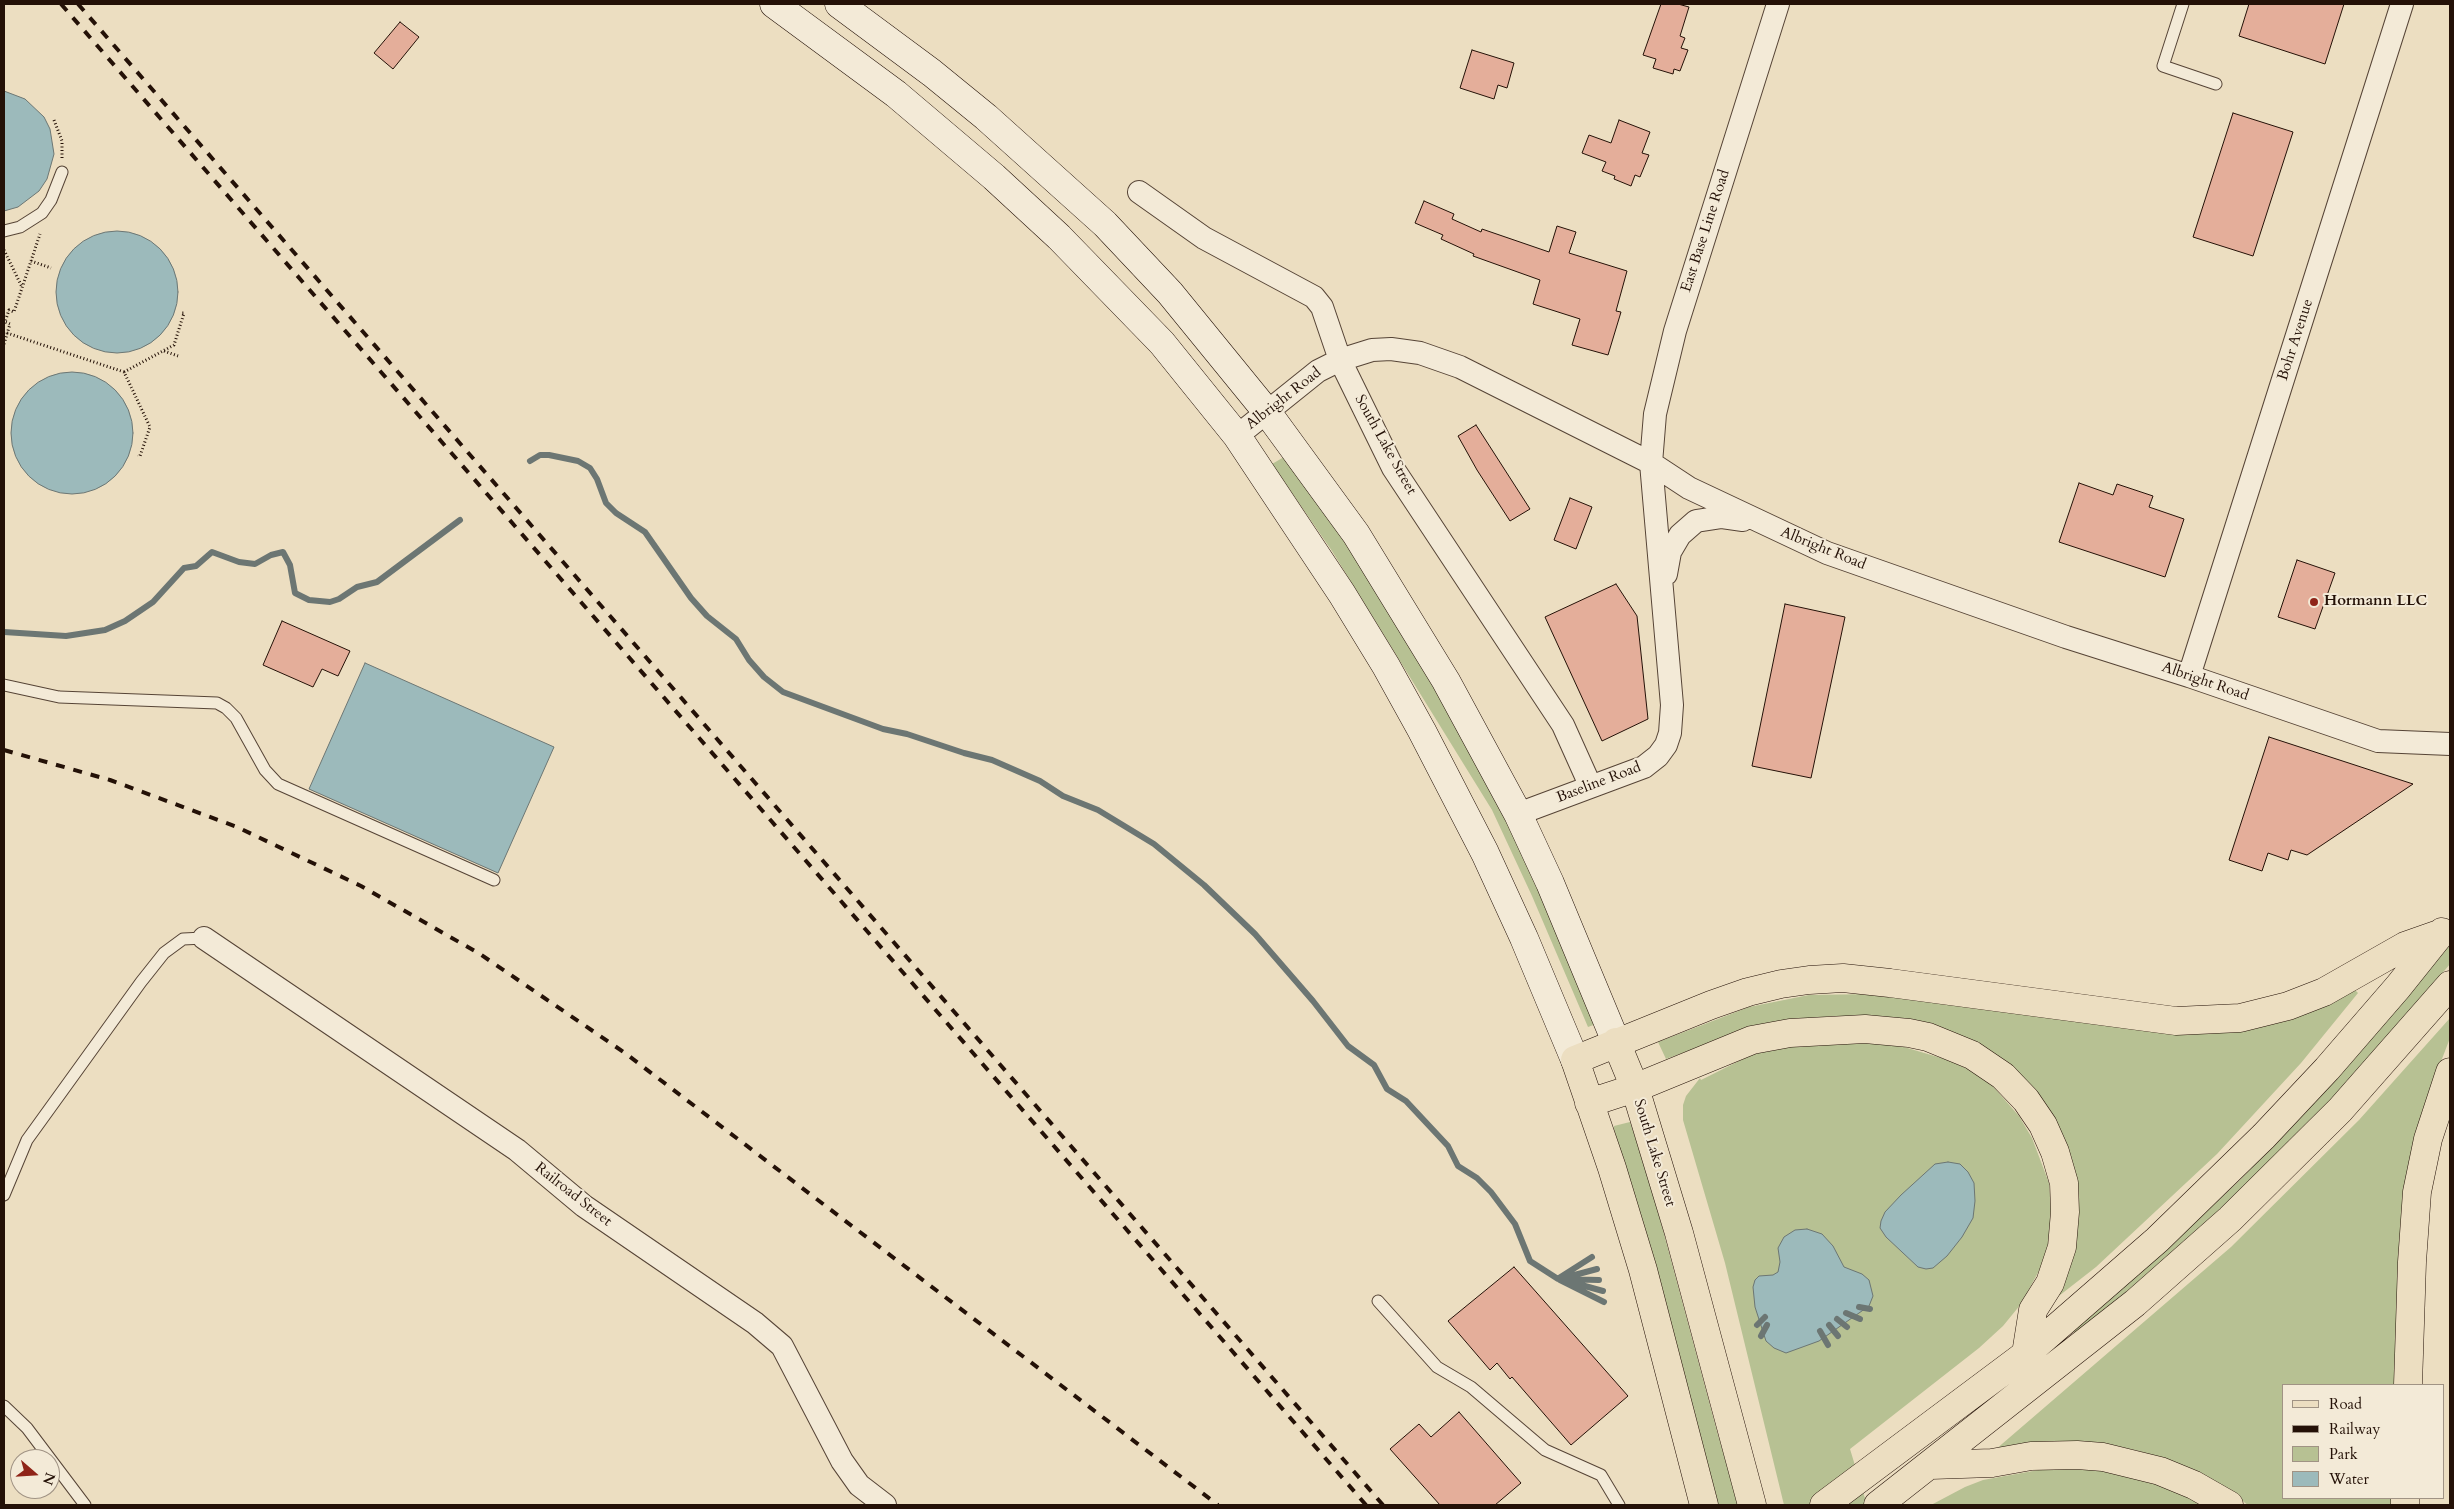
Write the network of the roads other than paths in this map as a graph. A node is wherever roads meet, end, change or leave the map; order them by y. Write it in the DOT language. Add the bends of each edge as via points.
graph roads {
  1 [pos="774,4"];
  2 [pos="839,4"];
  3 [pos="1778,4"];
  4 [pos="2182,4"];
  5 [pos="2402,4"];
  6 [pos="2216,84"];
  7 [pos="62,172"];
  8 [pos="1140,192"];
  9 [pos="4,231"];
  10 [pos="1340,360"];
  11 [pos="1267,412"];
  12 [pos="1237,436"];
  13 [pos="1651,463"];
  14 [pos="1759,523"];
  15 [pos="1662,590"];
  16 [pos="2189,676"];
  17 [pos="4,685"];
  18 [pos="2450,744"];
  19 [pos="1590,785"];
  20 [pos="1518,814"];
  21 [pos="494,880"];
  22 [pos="2446,927"];
  23 [pos="204,938"];
  24 [pos="2450,985"];
  25 [pos="1616,1042"];
  26 [pos="1575,1060"];
  27 [pos="2450,1072"];
  28 [pos="1635,1088"];
  29 [pos="1589,1103"];
  30 [pos="4,1195"];
  31 [pos="1378,1301"];
  32 [pos="2026,1354"];
  33 [pos="2408,1384"];
  34 [pos="4,1406"];
  35 [pos="1931,1465"];
  36 [pos="1881,1503"];
  37 [pos="85,1505"];
  38 [pos="885,1505"];
  39 [pos="1619,1505"];
  40 [pos="1704,1505"];
  41 [pos="1752,1505"];
  42 [pos="1824,1505"];
  43 [pos="2229,1505"];
  1 -- 12 [label="main road" via="896,94 1052,230 1162,343"];
  2 -- 11 [label="main road, South Lake Street" via="978,111 1105,224 1170,293"];
  3 -- 13 [label="street, East Base Line Road" via="1675,331 1654,414"];
  4 -- 6 [label="lane" via="2163,66"];
  5 -- 16 [label="street, Bohr Avenue"];
  7 -- 9 [label="lane" via="42,213 32,221"];
  8 -- 10 [label="street, South Lake Street" via="1204,238 1314,297 1322,307"];
  10 -- 11 [label="street, Albright Road" via="1318,371"];
  10 -- 13 [label="street, Albright Road" via="1372,350 1391,349 1435,357"];
  10 -- 19 [label="street, South Lake Street" via="1393,468 1563,725"];
  11 -- 12 [label="street, Albright Road"];
  11 -- 20 [label="main road, South Lake Street" via="1356,534 1403,609 1455,696"];
  12 -- 26 [label="main road" via="1386,666 1485,853"];
  13 -- 14 [label="street, Albright Road" via="1689,488"];
  13 -- 15 [label="street, Baseline Road"];
  14 -- 15 [label="street, Baseline Road" via="1722,517 1696,521 1680,535 1670,552"];
  14 -- 16 [label="street, Albright Road" via="1827,553 2066,637"];
  15 -- 19 [label="street, Baseline Road" via="1672,705 1666,745 1644,767"];
  16 -- 18 [label="street, Albright Road" via="2378,741"];
  17 -- 21 [label="lane" via="59,697 217,703 236,718 265,770 278,784"];
  19 -- 20 [label="street, Baseline Road"];
  20 -- 25 [label="main road, South Lake Street"];
  22 -- 25 [label="main road" via="2405,946 2324,992 2288,1006 2240,1018 2176,1021 1843,978 1781,984 1748,992"];
  22 -- 32 [label="main road" via="2340,1054 2264,1136 2157,1240"];
  23 -- 30 [label="lane" via="184,939 164,953 141,982 27,1140"];
  23 -- 38 [label="street, Railroad Street" via="517,1150 584,1206 755,1323 782,1346 842,1461 859,1485"];
  24 -- 35 [label="main road" via="2340,1110 2230,1219 2135,1303"];
  25 -- 26 [label="main road"];
  25 -- 28 [label="main road, South Lake Street"];
  26 -- 29 [label="main road"];
  27 -- 33 [label="main road" via="2428,1139 2417,1192"];
  28 -- 29 [label="main road"];
  28 -- 32 [label="main road" via="1752,1040 1824,1030 1865,1029 1928,1037 1972,1055 2003,1076 2026,1100 2042,1125 2055,1152 2064,1183 2062,1246 2050,1283 2033,1310"];
  28 -- 41 [label="main road, South Lake Street" via="1679,1233"];
  29 -- 40 [label="main road" via="1642,1270"];
  31 -- 39 [label="lane" via="1437,1367 1471,1387 1545,1450 1601,1475"];
  32 -- 42 [label="main road"];
  34 -- 37 [label="lane" via="27,1428"];
  35 -- 36 [label="main road"];
  35 -- 43 [label="main road" via="1992,1463 2031,1456 2103,1457 2160,1471"];
}
